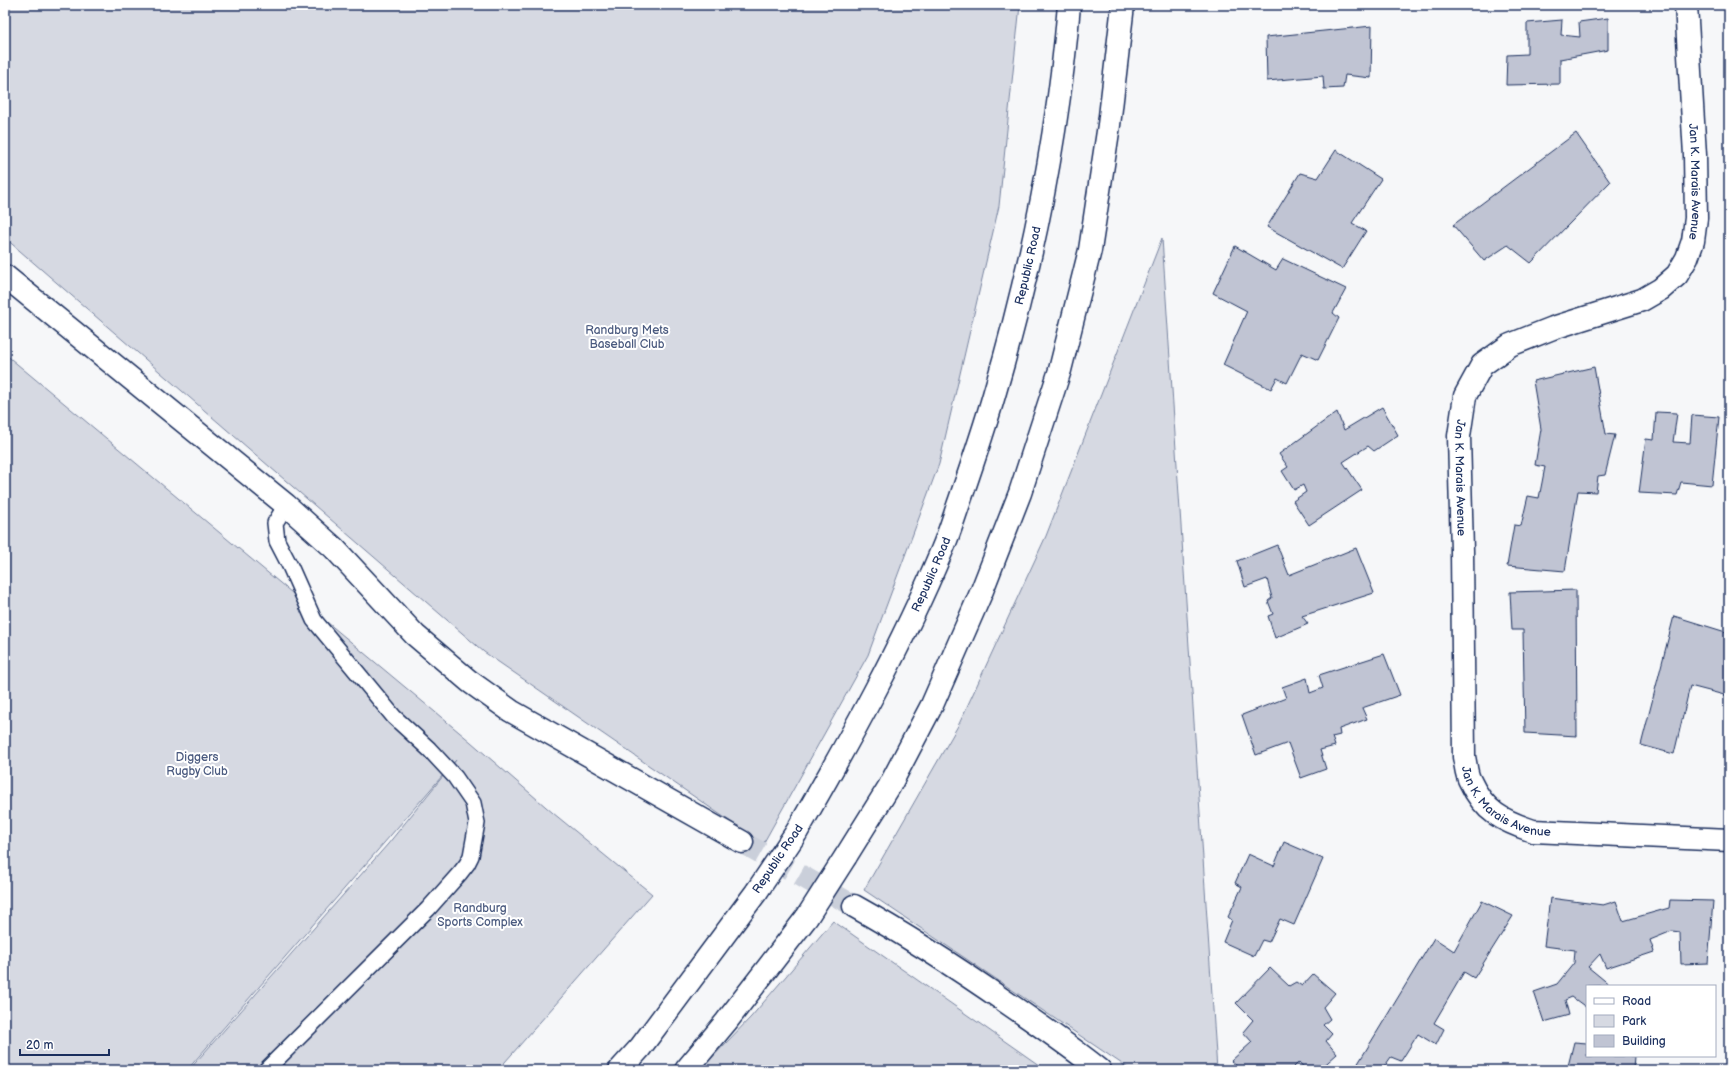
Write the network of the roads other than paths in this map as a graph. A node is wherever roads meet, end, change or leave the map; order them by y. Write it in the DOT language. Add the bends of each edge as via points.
graph roads {
  1 [pos="1069,5"];
  2 [pos="1123,5"];
  3 [pos="1686,5"];
  4 [pos="5,276"];
  5 [pos="286,506"];
  6 [pos="1729,840"];
  7 [pos="742,842"];
  8 [pos="854,906"];
  9 [pos="266,1070"];
  10 [pos="620,1070"];
  11 [pos="686,1070"];
  12 [pos="1100,1070"];
  1 -- 10 [label="street, Republic Road, bridge" via="1058,108 1032,254 981,439 942,548 898,647 851,737 796,833 757,891 640,1048"];
  2 -- 11 [label="street, bridge" via="1109,125 1090,250 1060,370 1020,493 981,593 932,705 889,787 807,917"];
  3 -- 6 [label="street, Jan K. Marais Avenue" via="1696,218 1687,258 1677,275 1661,290 1642,300 1510,345 1482,365 1465,396 1459,436 1464,757 1469,781 1485,806 1507,822 1533,831"];
  4 -- 5 [label="street"];
  5 -- 7 [label="street" via="334,548 414,635 470,681 512,711"];
  5 -- 9 [label="lane" via="275,523 277,541 314,620 394,717 455,777 473,803 477,824 471,856 460,873"];
  8 -- 12 [label="street" via="971,978 1073,1048"];
}
